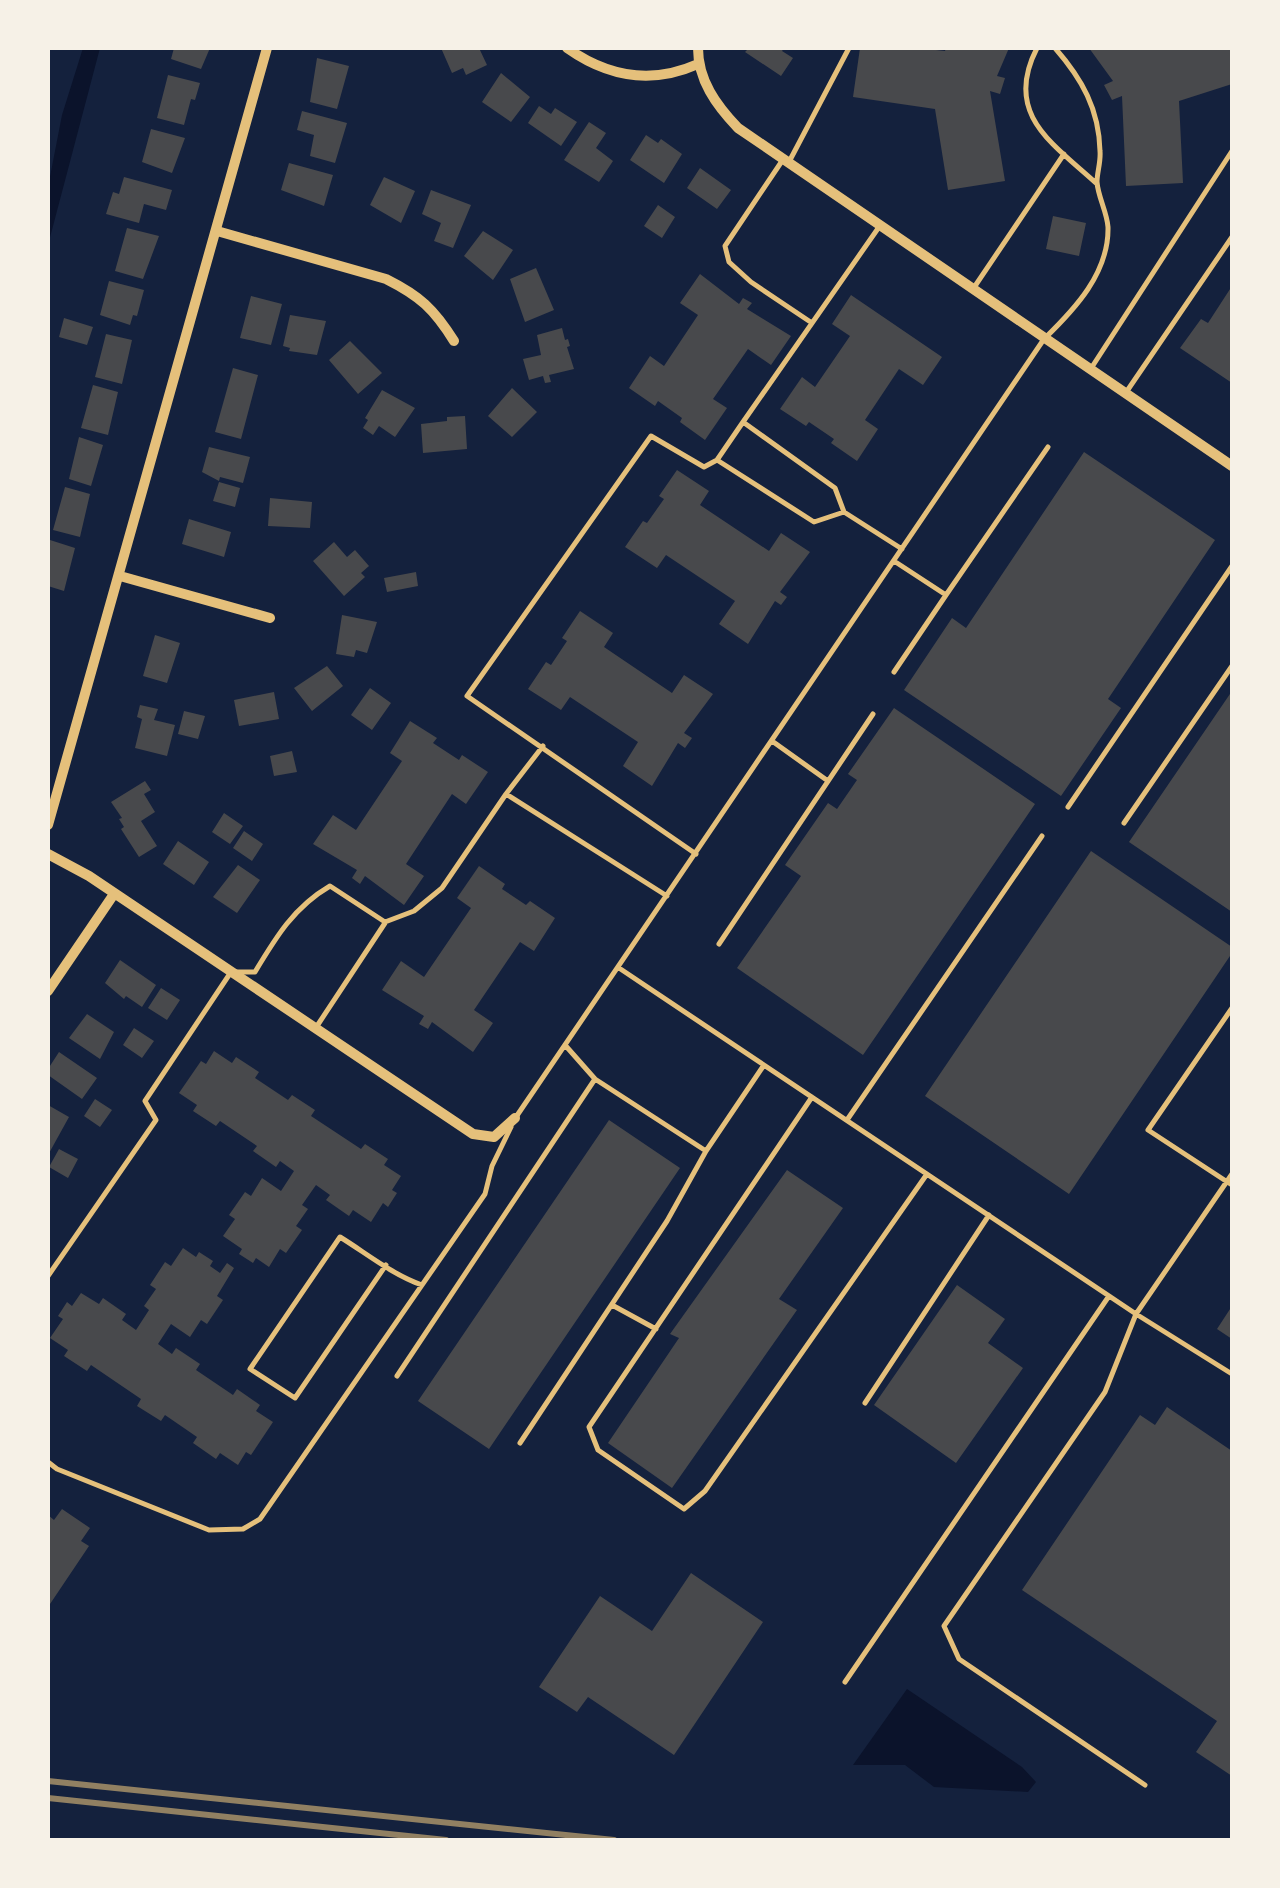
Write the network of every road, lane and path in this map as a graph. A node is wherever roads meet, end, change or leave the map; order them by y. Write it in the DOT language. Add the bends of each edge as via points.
graph roads {
  1 [pos="267,48"];
  2 [pos="568,48"];
  3 [pos="698,48"];
  4 [pos="849,48"];
  5 [pos="1037,48"];
  6 [pos="1055,48"];
  7 [pos="698,64"];
  8 [pos="1232,151"];
  9 [pos="1064,154"];
  10 [pos="786,162"];
  11 [pos="1097,184"];
  12 [pos="879,226"];
  13 [pos="217,231"];
  14 [pos="1232,236"];
  15 [pos="972,290"];
  16 [pos="812,323"];
  17 [pos="1044,339"];
  18 [pos="454,341"];
  19 [pos="1090,370"];
  20 [pos="1126,394"];
  21 [pos="743,422"];
  22 [pos="1048,447"];
  23 [pos="717,460"];
  24 [pos="1232,466"];
  25 [pos="844,512"];
  26 [pos="902,549"];
  27 [pos="894,561"];
  28 [pos="1232,566"];
  29 [pos="120,576"];
  30 [pos="946,595"];
  31 [pos="270,618"];
  32 [pos="1232,666"];
  33 [pos="894,672"];
  34 [pos="873,714"];
  35 [pos="772,741"];
  36 [pos="543,746"];
  37 [pos="828,781"];
  38 [pos="506,794"];
  39 [pos="1068,807"];
  40 [pos="1124,823"];
  41 [pos="48,825"];
  42 [pos="1042,836"];
  43 [pos="48,854"];
  44 [pos="696,854"];
  45 [pos="114,894"];
  46 [pos="667,896"];
  47 [pos="385,922"];
  48 [pos="719,944"];
  49 [pos="619,968"];
  50 [pos="231,972"];
  51 [pos="48,991"];
  52 [pos="1232,1008"];
  53 [pos="315,1029"];
  54 [pos="566,1045"];
  55 [pos="764,1065"];
  56 [pos="595,1079"];
  57 [pos="812,1097"];
  58 [pos="515,1118"];
  59 [pos="847,1120"];
  60 [pos="706,1151"];
  61 [pos="927,1174"];
  62 [pos="1232,1174"];
  63 [pos="1230,1183"];
  64 [pos="989,1215"];
  65 [pos="386,1264"];
  66 [pos="48,1276"];
  67 [pos="422,1285"];
  68 [pos="1109,1296"];
  69 [pos="612,1305"];
  70 [pos="1136,1314"];
  71 [pos="656,1329"];
  72 [pos="1232,1374"];
  73 [pos="397,1376"];
  74 [pos="865,1403"];
  75 [pos="520,1443"];
  76 [pos="48,1462"];
  77 [pos="845,1682"];
  78 [pos="1146,1785"];
  1 -- 13 [label="street"];
  2 -- 7 [label="street" via="619,75 647,77"];
  3 -- 7 [label="street"];
  4 -- 10 [label="lane"];
  5 -- 9 [label="lane" via="1026,69 1026,106"];
  6 -- 11 [label="lane" via="1098,117"];
  7 -- 10 [label="street" via="726,115"];
  8 -- 19 [label="lane"];
  9 -- 11 [label="lane"];
  9 -- 15 [label="lane"];
  10 -- 12 [label="street"];
  10 -- 16 [label="lane" via="725,246 729,262 751,282"];
  11 -- 17 [label="lane" via="1108,226 1103,258 1088,290"];
  12 -- 15 [label="street"];
  12 -- 16 [label="lane"];
  13 -- 18 [label="street" via="386,279 436,312"];
  13 -- 29 [label="street"];
  14 -- 20 [label="lane"];
  15 -- 17 [label="street"];
  16 -- 21 [label="lane"];
  17 -- 19 [label="street"];
  17 -- 26 [label="lane"];
  19 -- 20 [label="street"];
  20 -- 24 [label="street"];
  21 -- 23 [label="lane"];
  21 -- 25 [label="lane" via="835,488"];
  22 -- 30 [label="lane"];
  23 -- 25 [label="lane" via="814,522"];
  23 -- 36 [label="lane" via="704,467 651,436 467,696"];
  25 -- 26 [label="lane"];
  26 -- 27 [label="lane"];
  27 -- 30 [label="lane"];
  27 -- 35 [label="lane"];
  28 -- 39 [label="lane"];
  29 -- 31 [label="street"];
  29 -- 41 [label="street"];
  30 -- 33 [label="lane"];
  32 -- 40 [label="lane"];
  34 -- 37 [label="lane"];
  35 -- 37 [label="lane"];
  35 -- 44 [label="lane"];
  36 -- 38 [label="lane"];
  36 -- 44 [label="lane"];
  37 -- 48 [label="lane"];
  38 -- 46 [label="lane"];
  38 -- 47 [label="lane" via="442,888 414,911"];
  42 -- 59 [label="lane"];
  43 -- 45 [label="street"];
  44 -- 46 [label="lane"];
  45 -- 50 [label="street"];
  45 -- 51 [label="street"];
  46 -- 49 [label="lane"];
  47 -- 50 [label="lane" via="330,886 286,922 256,972"];
  47 -- 53 [label="lane"];
  49 -- 54 [label="lane"];
  49 -- 55 [label="lane"];
  50 -- 53 [label="street"];
  50 -- 66 [label="lane" via="145,1101 156,1120"];
  52 -- 63 [label="lane" via="1148,1130"];
  53 -- 58 [label="street" via="472,1134 494,1137"];
  54 -- 56 [label="lane"];
  54 -- 58 [label="lane"];
  55 -- 57 [label="lane"];
  55 -- 60 [label="lane"];
  56 -- 60 [label="lane"];
  56 -- 73 [label="lane"];
  57 -- 59 [label="lane"];
  57 -- 71 [label="lane"];
  58 -- 67 [label="lane" via="485,1194"];
  59 -- 61 [label="lane"];
  60 -- 69 [label="lane"];
  61 -- 64 [label="lane"];
  61 -- 71 [label="lane" via="705,1491 684,1509 598,1450 590,1428"];
  62 -- 63 [label="lane"];
  63 -- 70 [label="lane"];
  64 -- 68 [label="lane"];
  64 -- 74 [label="lane"];
  65 -- 65 [label="lane" via="340,1237 250,1369 295,1398"];
  65 -- 67 [label="lane"];
  67 -- 76 [label="lane" via="260,1519 244,1529 209,1530"];
  68 -- 70 [label="lane"];
  68 -- 77 [label="lane"];
  69 -- 71 [label="lane"];
  69 -- 75 [label="lane"];
  70 -- 72 [label="lane"];
  70 -- 78 [label="lane" via="1104,1392 944,1626 959,1660"];
}
